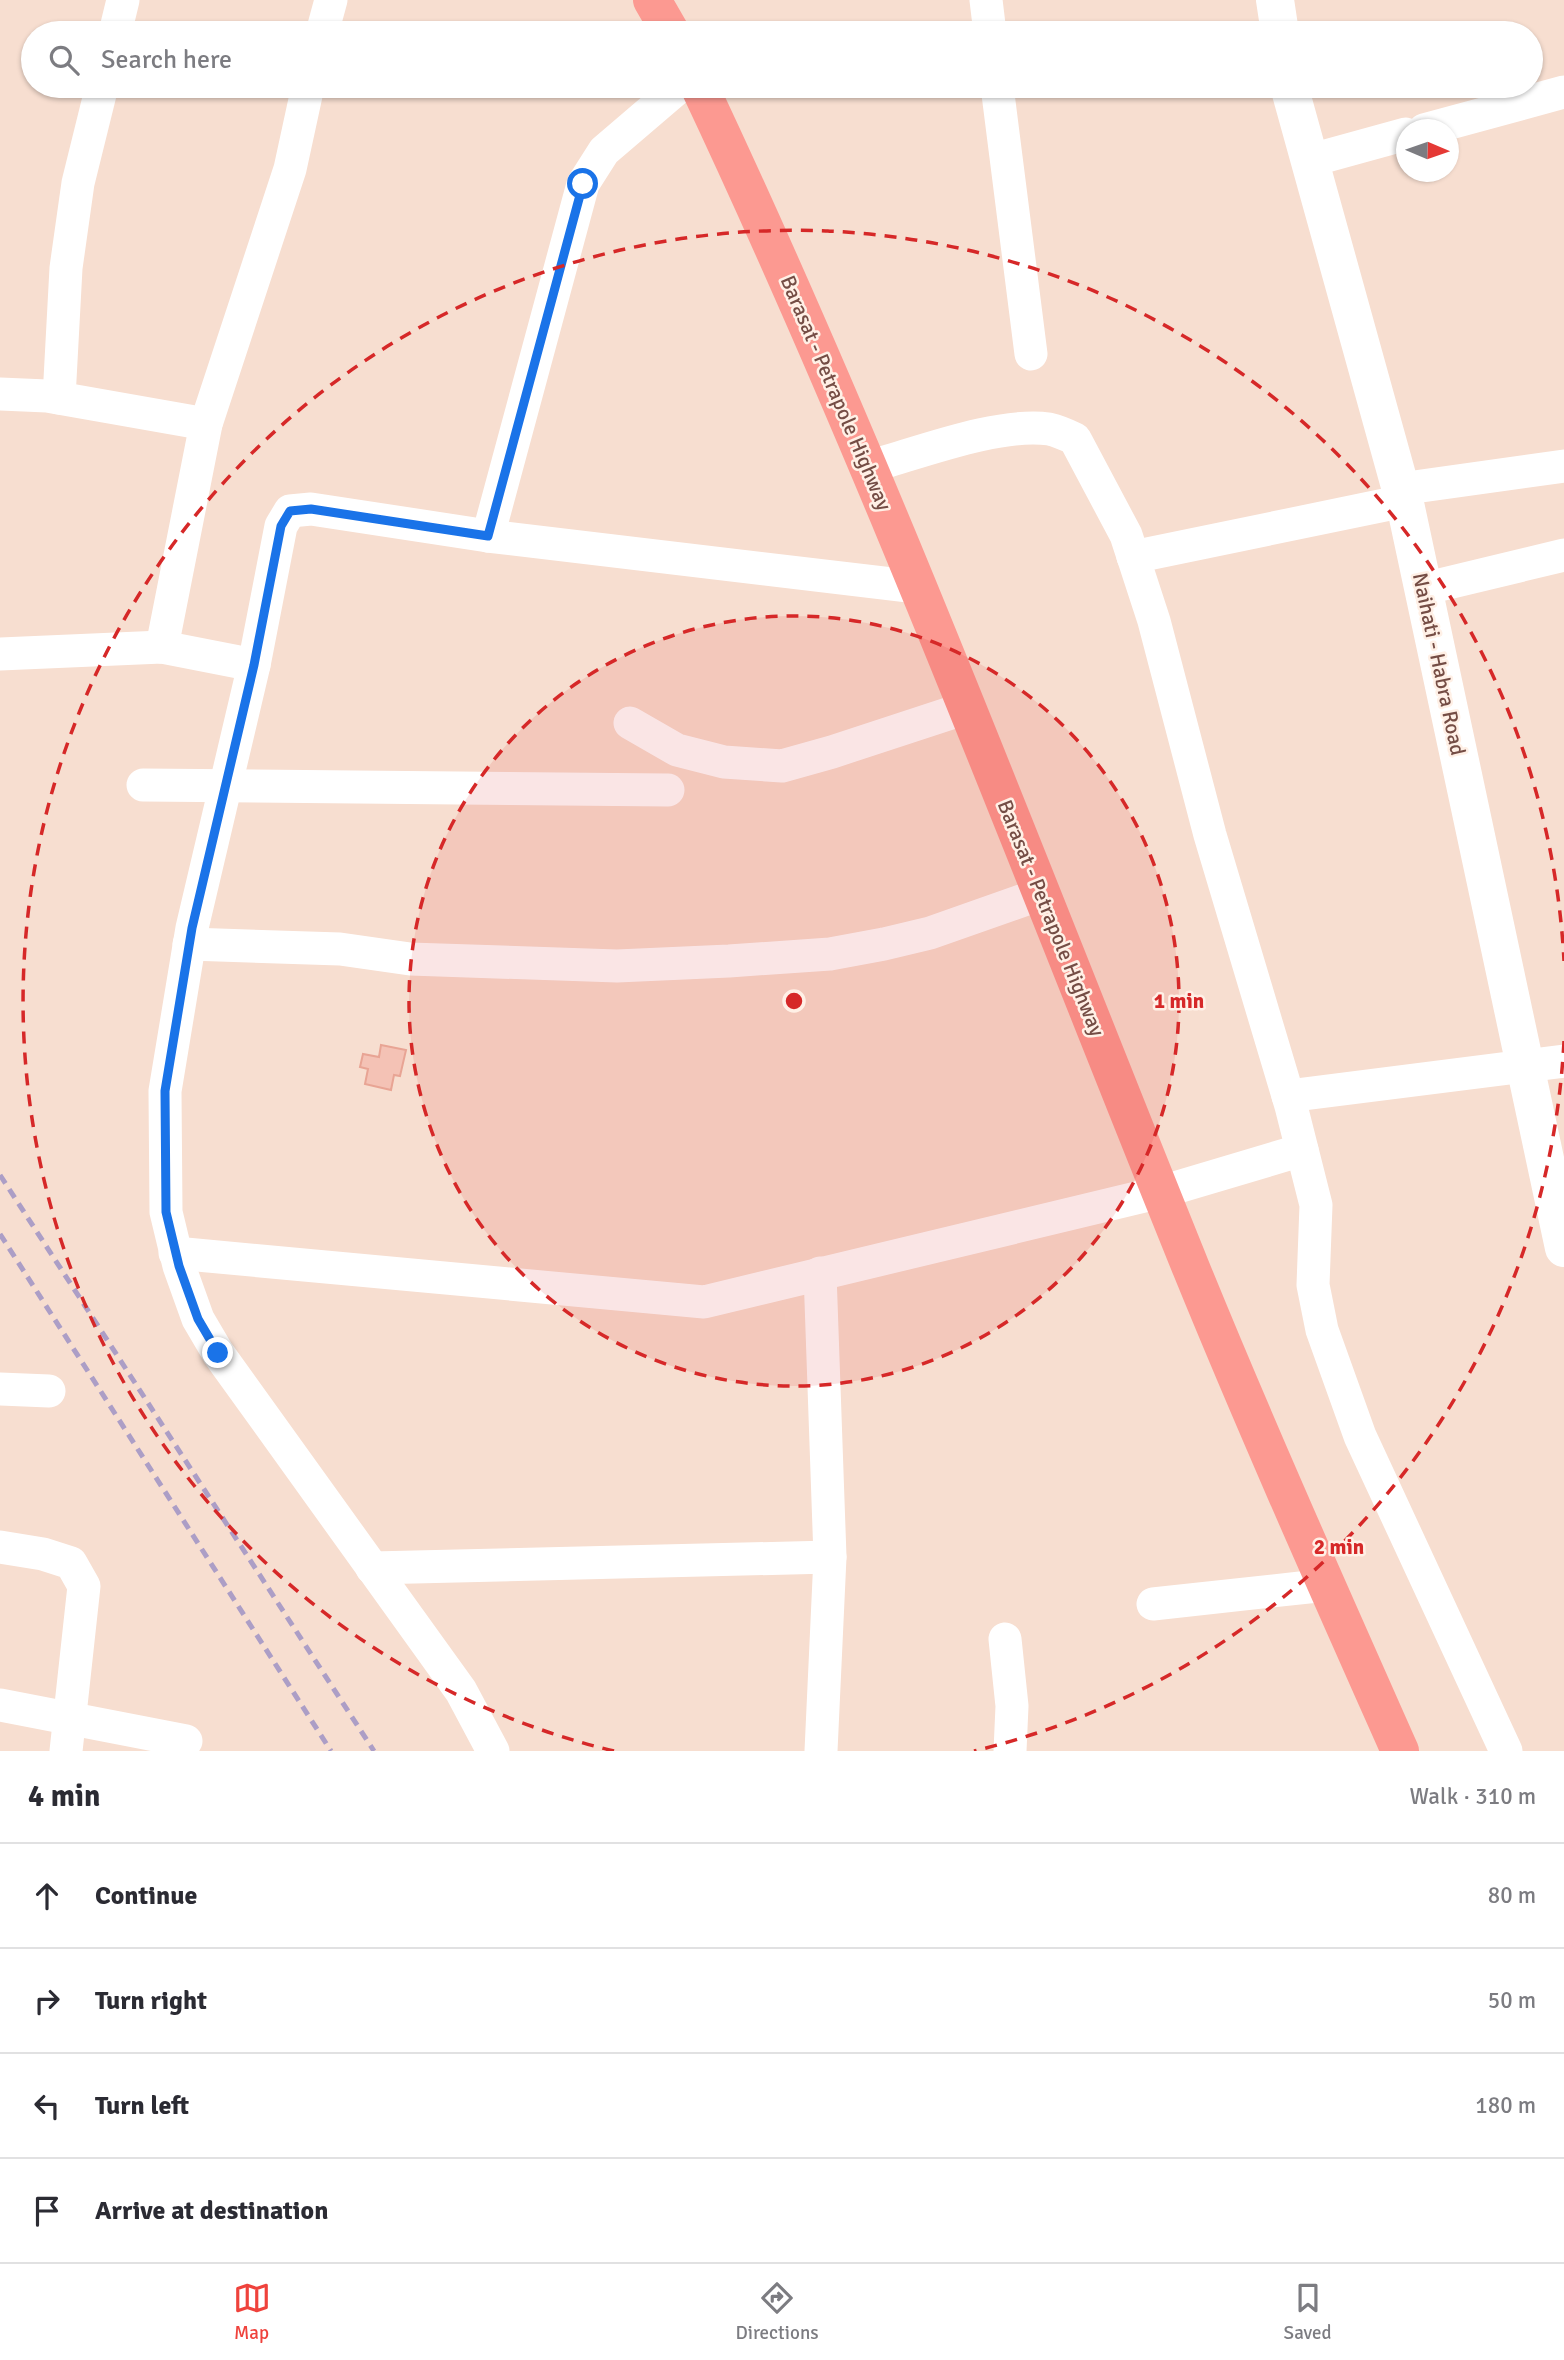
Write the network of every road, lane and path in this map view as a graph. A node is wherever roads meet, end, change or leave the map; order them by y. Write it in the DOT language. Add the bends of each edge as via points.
graph roads {
  1 [pos="123,0"];
  2 [pos="331,0"];
  3 [pos="652,0"];
  4 [pos="986,0"];
  5 [pos="1275,0"];
  6 [pos="118,21"];
  7 [pos="325,21"];
  8 [pos="664,21"];
  9 [pos="989,21"];
  10 [pos="1278,21"];
  11 [pos="1564,92"];
  12 [pos="99,98"];
  13 [pos="305,98"];
  14 [pos="666,98"];
  15 [pos="705,98"];
  16 [pos="999,98"];
  17 [pos="1292,98"];
  18 [pos="1542,98"];
  19 [pos="1543,98"];
  20 [pos="1459,120"];
  21 [pos="1396,137"];
  22 [pos="1308,161"];
  23 [pos="1031,354"];
  24 [pos="0,394"];
  25 [pos="59,398"];
  26 [pos="206,424"];
  27 [pos="1564,466"];
  28 [pos="868,467"];
  29 [pos="1402,495"];
  30 [pos="488,536"];
  31 [pos="1564,555"];
  32 [pos="1133,557"];
  33 [pos="917,587"];
  34 [pos="1423,589"];
  35 [pos="162,647"];
  36 [pos="0,654"];
  37 [pos="254,665"];
  38 [pos="966,708"];
  39 [pos="630,723"];
  40 [pos="143,785"];
  41 [pos="225,785"];
  42 [pos="668,790"];
  43 [pos="1041,894"];
  44 [pos="189,944"];
  45 [pos="1564,1061"];
  46 [pos="1525,1067"];
  47 [pos="1288,1096"];
  48 [pos="1302,1150"];
  49 [pos="1161,1192"];
  50 [pos="1564,1248"];
  51 [pos="175,1252"];
  52 [pos="820,1273"];
  53 [pos="0,1388"];
  54 [pos="49,1391"];
  55 [pos="0,1547"];
  56 [pos="830,1558"];
  57 [pos="372,1568"];
  58 [pos="1327,1585"];
  59 [pos="1153,1604"];
  60 [pos="1005,1639"];
  61 [pos="0,1705"];
  62 [pos="68,1735"];
  63 [pos="186,1741"];
  64 [pos="493,1751"];
  65 [pos="821,1751"];
  66 [pos="1010,1751"];
  67 [pos="1401,1751"];
  68 [pos="1506,1751"];
  1 -- 6 [label="street"];
  2 -- 7 [label="street"];
  3 -- 8 [label="highway"];
  4 -- 9 [label="street"];
  5 -- 10 [label="main road"];
  11 -- 19 [label="street"];
  12 -- 25 [label="street" via="78,183 66,268"];
  13 -- 26 [label="street" via="290,169"];
  14 -- 30 [label="street" via="604,151 583,184"];
  15 -- 28 [label="highway, Barasat - Petrapole Highway"];
  16 -- 23 [label="street"];
  17 -- 22 [label="main road, Naihati - Habra Road"];
  18 -- 20 [label="street"];
  21 -- 22 [label="street"];
  22 -- 29 [label="main road, Naihati - Habra Road"];
  24 -- 25 [label="street"];
  25 -- 26 [label="street"];
  26 -- 35 [label="street"];
  27 -- 29 [label="street"];
  28 -- 32 [label="street" via="988,433 1049,429 1063,433 1075,439 1087,459"];
  28 -- 33 [label="highway, Barasat - Petrapole Highway"];
  29 -- 32 [label="street"];
  29 -- 34 [label="main road, Naihati - Habra Road"];
  30 -- 33 [label="street"];
  30 -- 37 [label="street" via="311,509 290,511 281,526"];
  31 -- 34 [label="street"];
  32 -- 47 [label="street"];
  33 -- 38 [label="highway, Barasat - Petrapole Highway"];
  34 -- 46 [label="main road, Naihati - Habra Road"];
  35 -- 36 [label="street"];
  35 -- 37 [label="street"];
  37 -- 41 [label="street"];
  38 -- 39 [label="street" via="782,766 724,762 677,750"];
  38 -- 43 [label="highway, Barasat - Petrapole Highway"];
  40 -- 41 [label="street"];
  41 -- 42 [label="street"];
  41 -- 44 [label="street"];
  43 -- 44 [label="street" via="884,944 830,954 729,961 617,966 410,959 340,949"];
  43 -- 49 [label="highway, Barasat - Petrapole Highway"];
  44 -- 51 [label="street" via="165,1091 166,1212"];
  45 -- 46 [label="street"];
  46 -- 47 [label="street"];
  46 -- 50 [label="main road, Naihati - Habra Road"];
  47 -- 48 [label="street"];
  48 -- 49 [label="street"];
  48 -- 68 [label="street" via="1316,1205 1313,1285 1322,1330 1360,1436"];
  49 -- 52 [label="street"];
  49 -- 58 [label="highway, Barasat - Petrapole Highway"];
  51 -- 52 [label="street" via="704,1302"];
  51 -- 57 [label="street" via="198,1319 218,1353"];
  52 -- 56 [label="street"];
  53 -- 54 [label="street"];
  55 -- 62 [label="street" via="71,1563 84,1586"];
  56 -- 57 [label="street"];
  56 -- 65 [label="street"];
  57 -- 64 [label="street" via="461,1690"];
  58 -- 59 [label="street"];
  58 -- 67 [label="highway, Barasat - Petrapole Highway"];
  60 -- 66 [label="street" via="1012,1706"];
  61 -- 62 [label="street"];
  62 -- 63 [label="street"];
}
